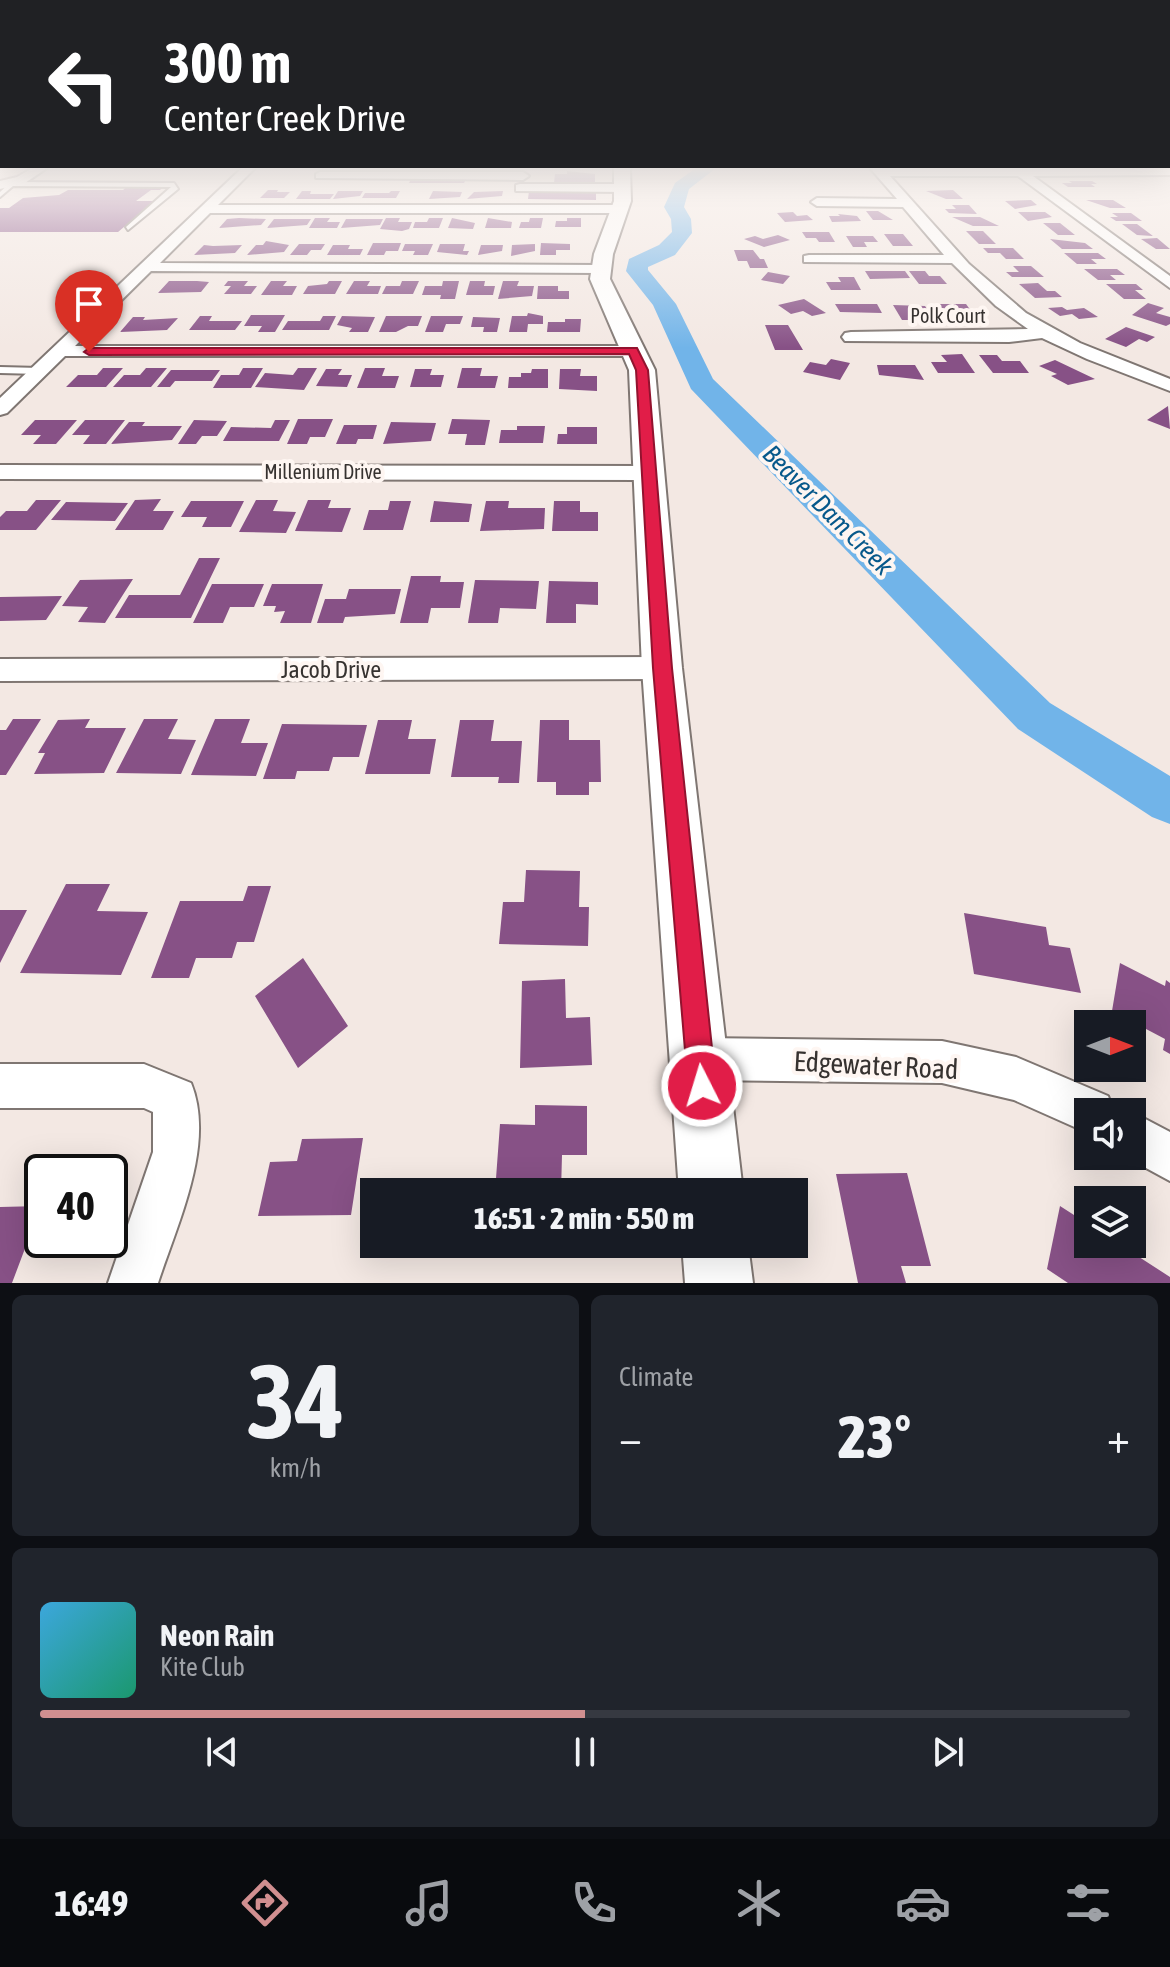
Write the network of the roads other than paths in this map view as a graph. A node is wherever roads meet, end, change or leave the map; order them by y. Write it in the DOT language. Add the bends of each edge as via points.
graph roads {
  1 [pos="187,228"];
  2 [pos="608,228"];
  3 [pos="931,228"];
  4 [pos="1096,228"];
  5 [pos="809,259"];
  6 [pos="959,259"];
  7 [pos="146,267"];
  8 [pos="599,269"];
  9 [pos="1170,283"];
  10 [pos="1045,332"];
  11 [pos="851,337"];
  12 [pos="59,351"];
  13 [pos="633,351"];
  14 [pos="0,370"];
  15 [pos="40,371"];
  16 [pos="1165,378"];
  17 [pos="0,409"];
  18 [pos="0,472"];
  19 [pos="647,473"];
  20 [pos="662,668"];
  21 [pos="0,670"];
  22 [pos="700,1059"];
  23 [pos="0,1086"];
  24 [pos="1074,1104"];
  25 [pos="1146,1143"];
  26 [pos="1170,1158"];
  27 [pos="710,1178"];
  28 [pos="716,1258"];
  29 [pos="133,1283"];
  30 [pos="719,1283"];
  1 -- 7 [label="street"];
  2 -- 8 [label="street"];
  3 -- 6 [label="street"];
  4 -- 9 [label="street"];
  5 -- 6 [label="street"];
  6 -- 10 [label="street" via="1002,303"];
  7 -- 8 [label="street"];
  7 -- 12 [label="street"];
  8 -- 13 [label="street"];
  10 -- 11 [label="street, Polk Court" via="1009,337"];
  10 -- 16 [label="street" via="1072,347"];
  12 -- 13 [label="street"];
  12 -- 15 [label="street"];
  13 -- 19 [label="street" via="642,370"];
  14 -- 15 [label="lane"];
  15 -- 17 [label="street"];
  18 -- 19 [label="street, Millenium Drive"];
  19 -- 20 [label="street"];
  20 -- 21 [label="street, Jacob Drive"];
  20 -- 22 [label="street"];
  22 -- 24 [label="street, Edgewater Road" via="942,1062 1016,1079"];
  22 -- 27 [label="street"];
  23 -- 29 [label="street" via="144,1086 175,1099 176,1152"];
  25 -- 26 [label="street"];
  28 -- 30 [label="street"];
}
